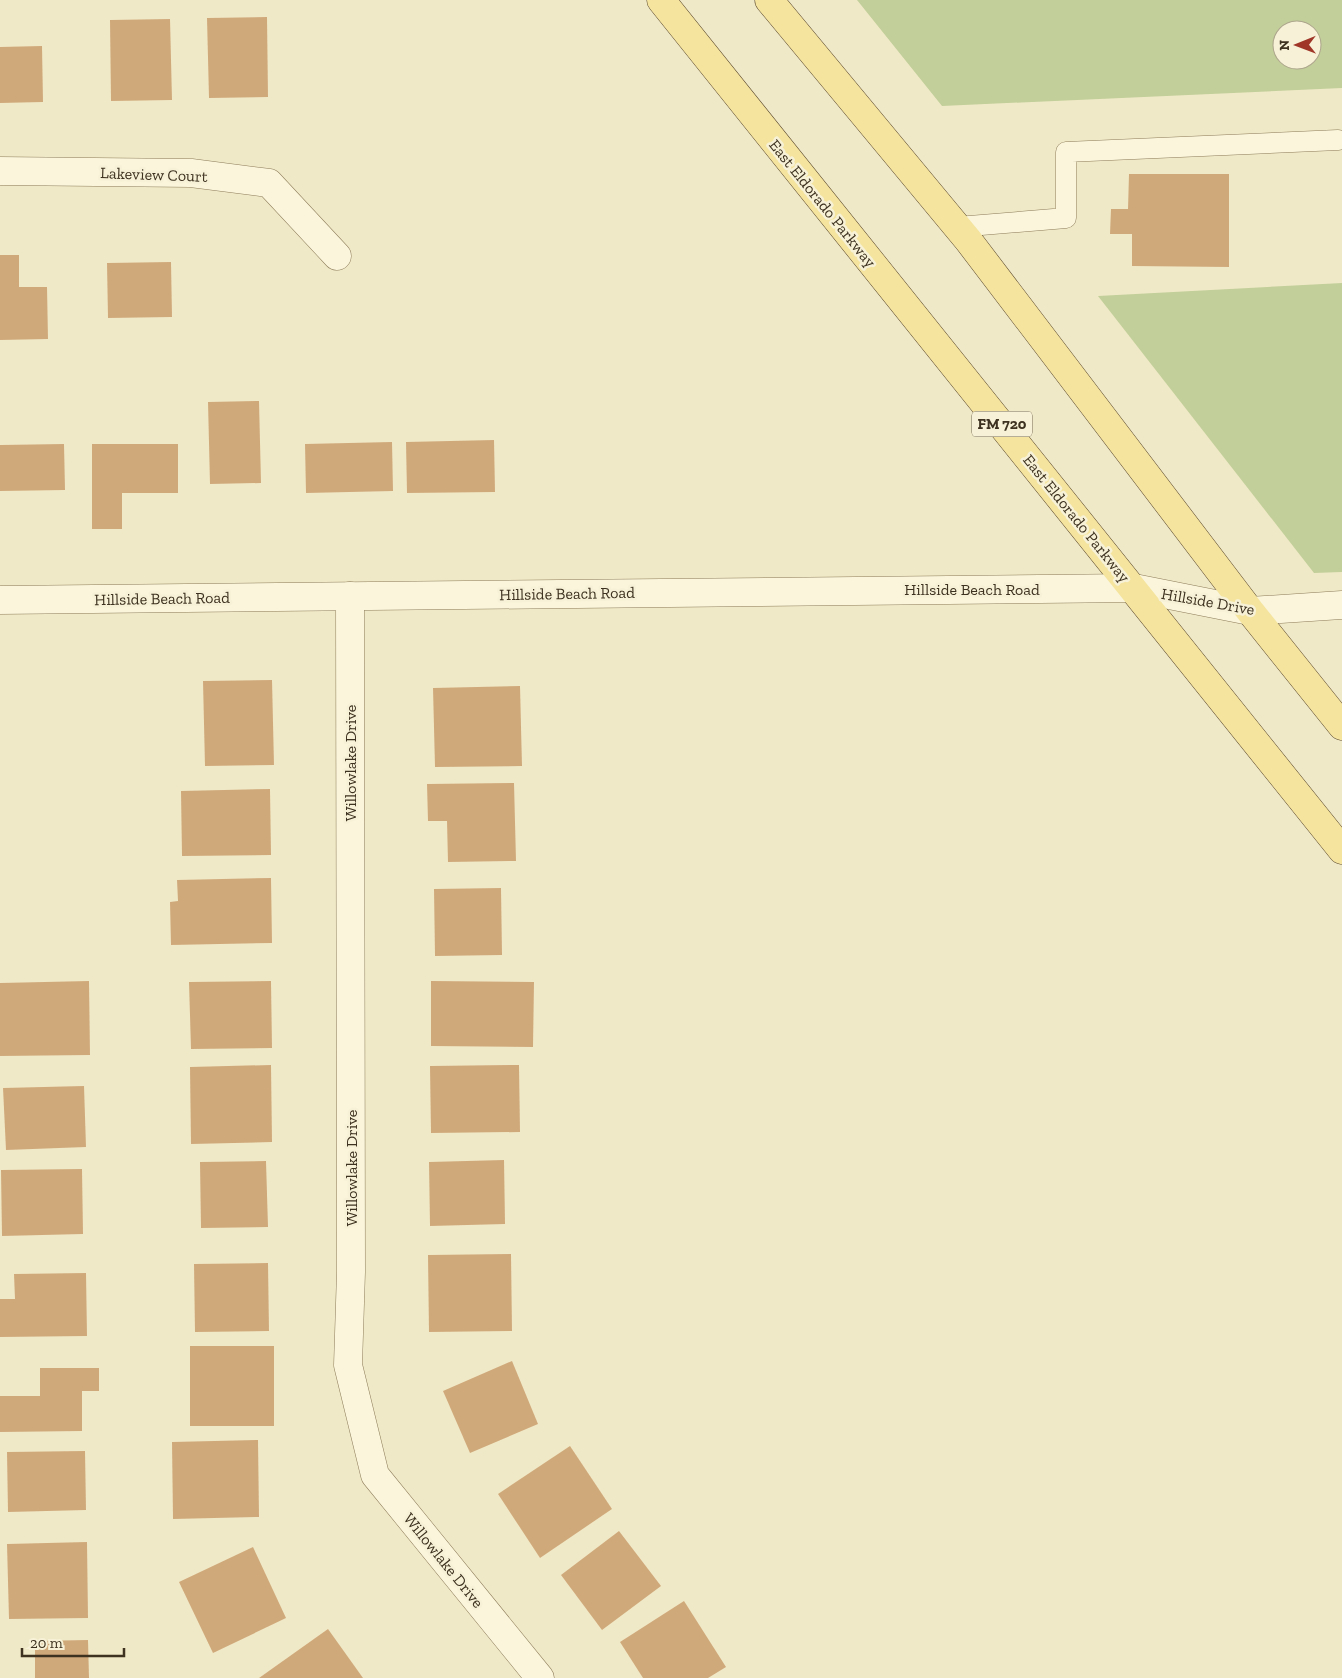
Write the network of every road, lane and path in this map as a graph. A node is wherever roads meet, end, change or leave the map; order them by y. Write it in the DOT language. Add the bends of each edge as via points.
graph roads {
  1 [pos="661,0"];
  2 [pos="769,0"];
  3 [pos="1338,140"];
  4 [pos="0,171"];
  5 [pos="957,227"];
  6 [pos="337,256"];
  7 [pos="1134,588"];
  8 [pos="350,596"];
  9 [pos="0,600"];
  10 [pos="1342,604"];
  11 [pos="1250,612"];
  12 [pos="1342,726"];
  13 [pos="1342,850"];
  14 [pos="540,1678"];
  1 -- 7 [label="main road, East Eldorado Parkway / FM 720"];
  2 -- 5 [label="main road"];
  3 -- 5 [label="lane" via="1066,152 1066,218"];
  4 -- 6 [label="street, Lakeview Court" via="191,172 269,183"];
  5 -- 11 [label="main road"];
  7 -- 8 [label="street, Hillside Beach Road"];
  7 -- 11 [label="street, Hillside Drive"];
  7 -- 13 [label="main road, East Eldorado Parkway / FM 720"];
  8 -- 9 [label="street, Hillside Beach Road"];
  8 -- 14 [label="street, Willowlake Drive" via="352,1272 348,1364 376,1475"];
  10 -- 11 [label="street, Hillside Drive"];
  11 -- 12 [label="main road"];
}
